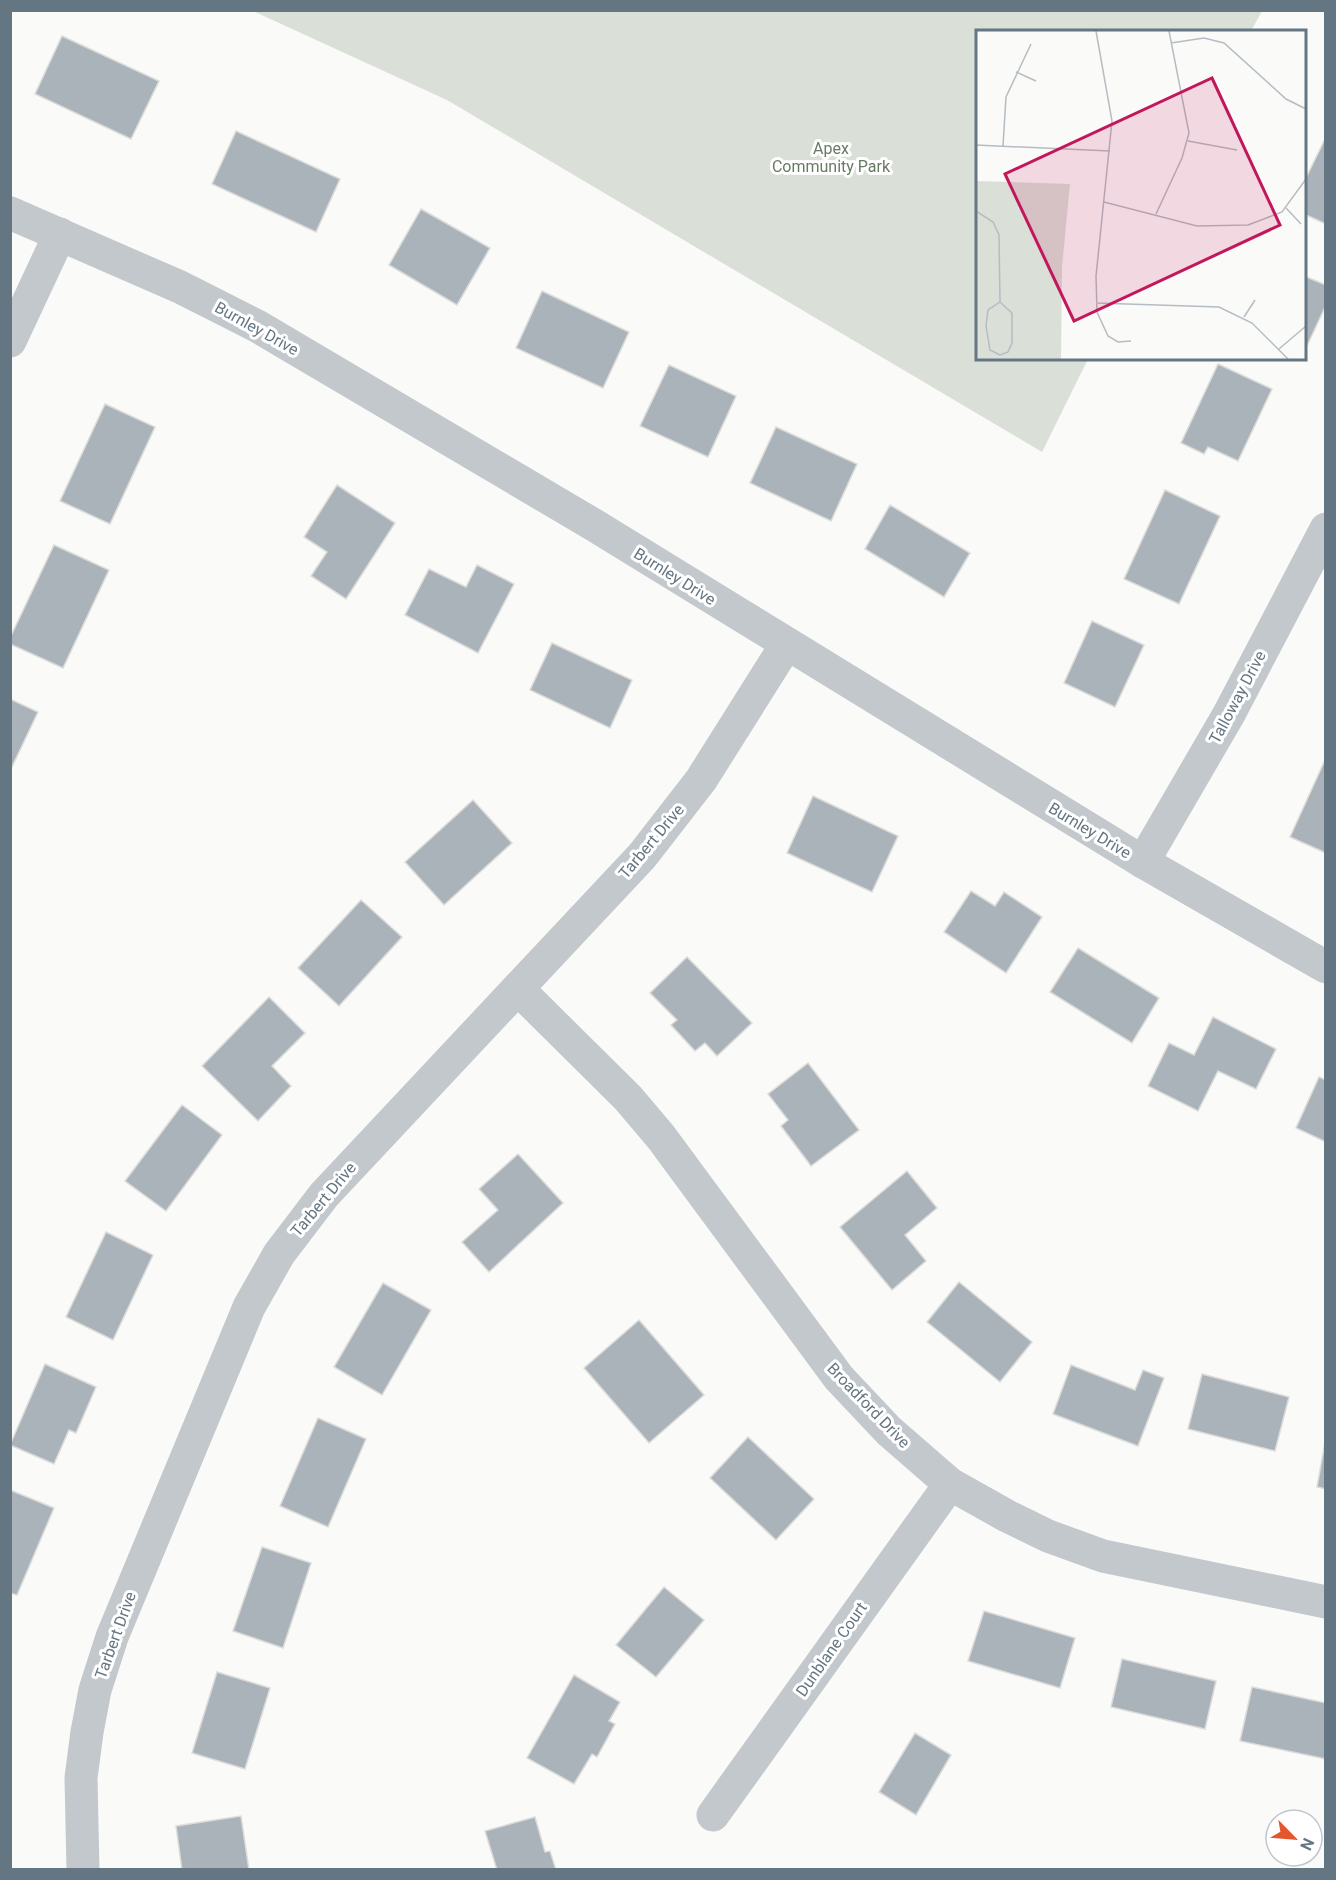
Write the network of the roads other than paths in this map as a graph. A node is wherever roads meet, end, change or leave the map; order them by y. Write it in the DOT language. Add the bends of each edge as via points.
graph roads {
  1 [pos="10,213"];
  2 [pos="60,234"];
  3 [pos="10,341"];
  4 [pos="1326,529"];
  5 [pos="786,645"];
  6 [pos="1143,862"];
  7 [pos="1326,967"];
  8 [pos="518,989"];
  9 [pos="950,1484"];
  10 [pos="1326,1602"];
  11 [pos="713,1815"];
  12 [pos="83,1869"];
  1 -- 2 [label="street, Burnley Drive"];
  2 -- 3 [label="street"];
  2 -- 5 [label="street, Burnley Drive" via="257,326 594,525"];
  4 -- 6 [label="street, Talloway Drive" via="1229,714"];
  5 -- 6 [label="street, Burnley Drive"];
  5 -- 8 [label="street, Tarbert Drive" via="701,780 662,831"];
  6 -- 7 [label="street, Burnley Drive"];
  8 -- 9 [label="street, Broadford Drive" via="628,1098 661,1137 839,1378 889,1431"];
  8 -- 12 [label="street, Tarbert Drive" via="324,1195 279,1254 249,1307 112,1637 95,1690 81,1778"];
  9 -- 10 [label="street, Broadford Drive" via="1048,1536 1103,1556"];
  9 -- 11 [label="street, Dunblane Court"];
}
